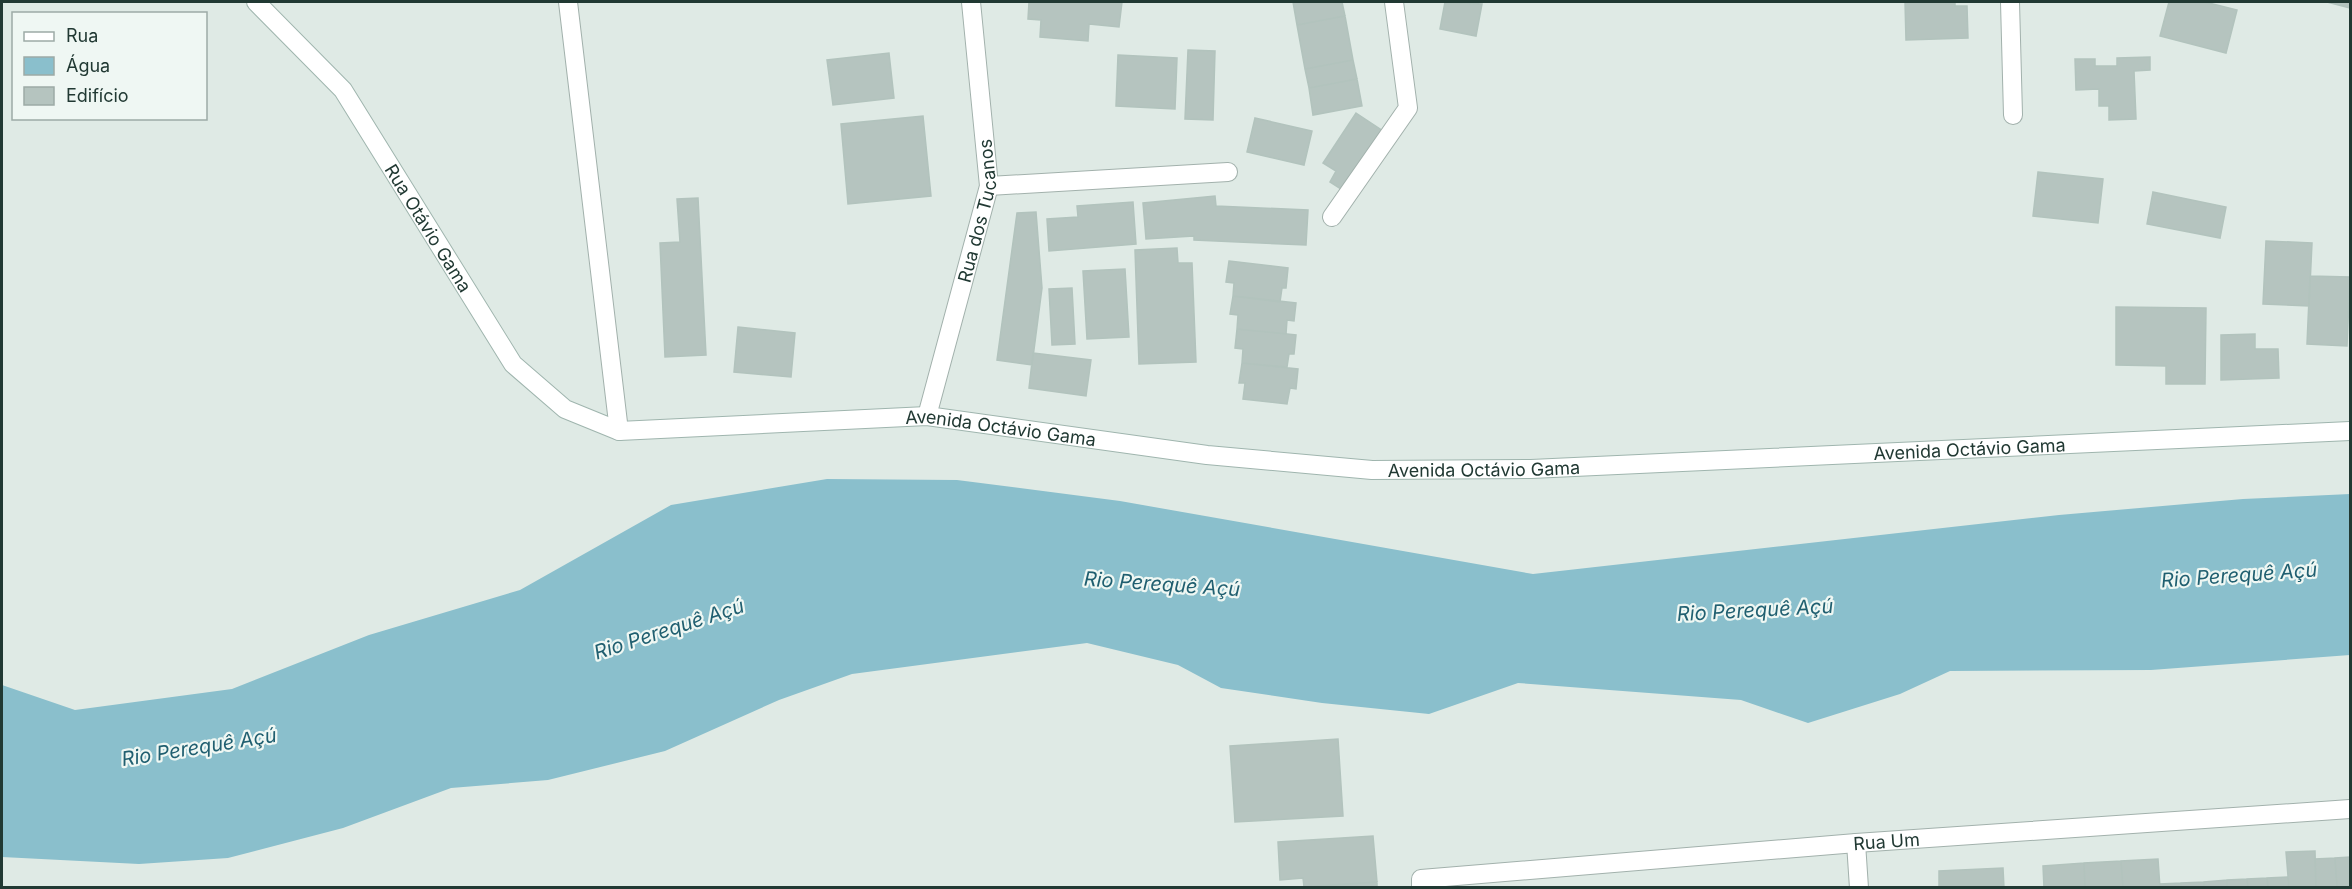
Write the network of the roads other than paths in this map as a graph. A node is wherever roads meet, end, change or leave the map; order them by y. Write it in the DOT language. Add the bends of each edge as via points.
graph roads {
  1 [pos="256,2"];
  2 [pos="568,2"];
  3 [pos="971,2"];
  4 [pos="1394,2"];
  5 [pos="2010,2"];
  6 [pos="2013,115"];
  7 [pos="1228,172"];
  8 [pos="989,186"];
  9 [pos="1332,217"];
  10 [pos="927,416"];
  11 [pos="619,431"];
  12 [pos="2350,431"];
  13 [pos="2350,809"];
  14 [pos="1856,843"];
  15 [pos="1421,883"];
  16 [pos="1859,888"];
  1 -- 11 [label="street, Rua Otávio Gama" via="343,90 513,363 565,409"];
  2 -- 11 [label="street"];
  3 -- 8 [label="street, Rua dos Tucanos"];
  4 -- 9 [label="street" via="1408,108"];
  5 -- 6 [label="street"];
  7 -- 8 [label="street"];
  8 -- 10 [label="street, Rua dos Tucanos"];
  10 -- 11 [label="street, Avenida Octávio Gama"];
  10 -- 12 [label="street, Avenida Octávio Gama" via="1207,455 1372,470 1531,469"];
  13 -- 14 [label="street, Rua Um"];
  14 -- 15 [label="street, Rua Um"];
  14 -- 16 [label="street"];
}
